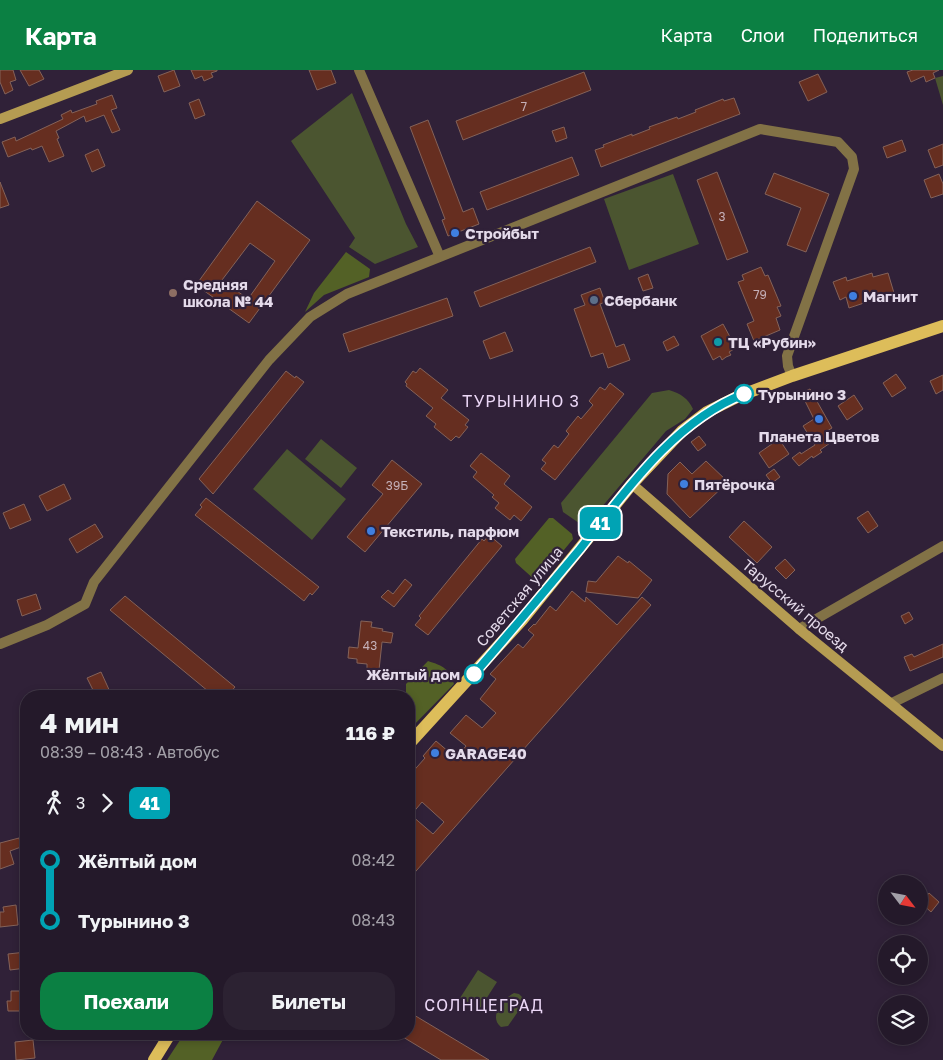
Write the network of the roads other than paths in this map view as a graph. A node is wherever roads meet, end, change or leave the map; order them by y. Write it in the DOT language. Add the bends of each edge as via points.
graph roads {
  1 [pos="128,70"];
  2 [pos="359,70"];
  3 [pos="0,119"];
  4 [pos="440,257"];
  5 [pos="943,326"];
  6 [pos="792,376"];
  7 [pos="632,484"];
  8 [pos="943,546"];
  9 [pos="799,629"];
  10 [pos="0,644"];
  11 [pos="943,678"];
  12 [pos="892,703"];
  13 [pos="415,737"];
  14 [pos="943,746"];
  15 [pos="166,1040"];
  16 [pos="154,1060"];
  1 -- 3 [label="street"];
  2 -- 4 [label="street"];
  4 -- 6 [label="street" via="760,129 838,142 852,157 854,169 787,356"];
  4 -- 10 [label="street" via="347,294 310,317 269,360 100,574 85,604 47,625"];
  5 -- 6 [label="main road, Советская улица"];
  6 -- 7 [label="main road, Советская улица" via="707,412 682,431"];
  7 -- 9 [label="street, Тарусский проезд"];
  7 -- 13 [label="main road, Советская улица" via="522,620"];
  8 -- 9 [label="street"];
  9 -- 12 [label="street, Тарусский проезд"];
  11 -- 12 [label="street"];
  12 -- 14 [label="street, Тарусский проезд"];
  15 -- 16 [label="main road"];
}
